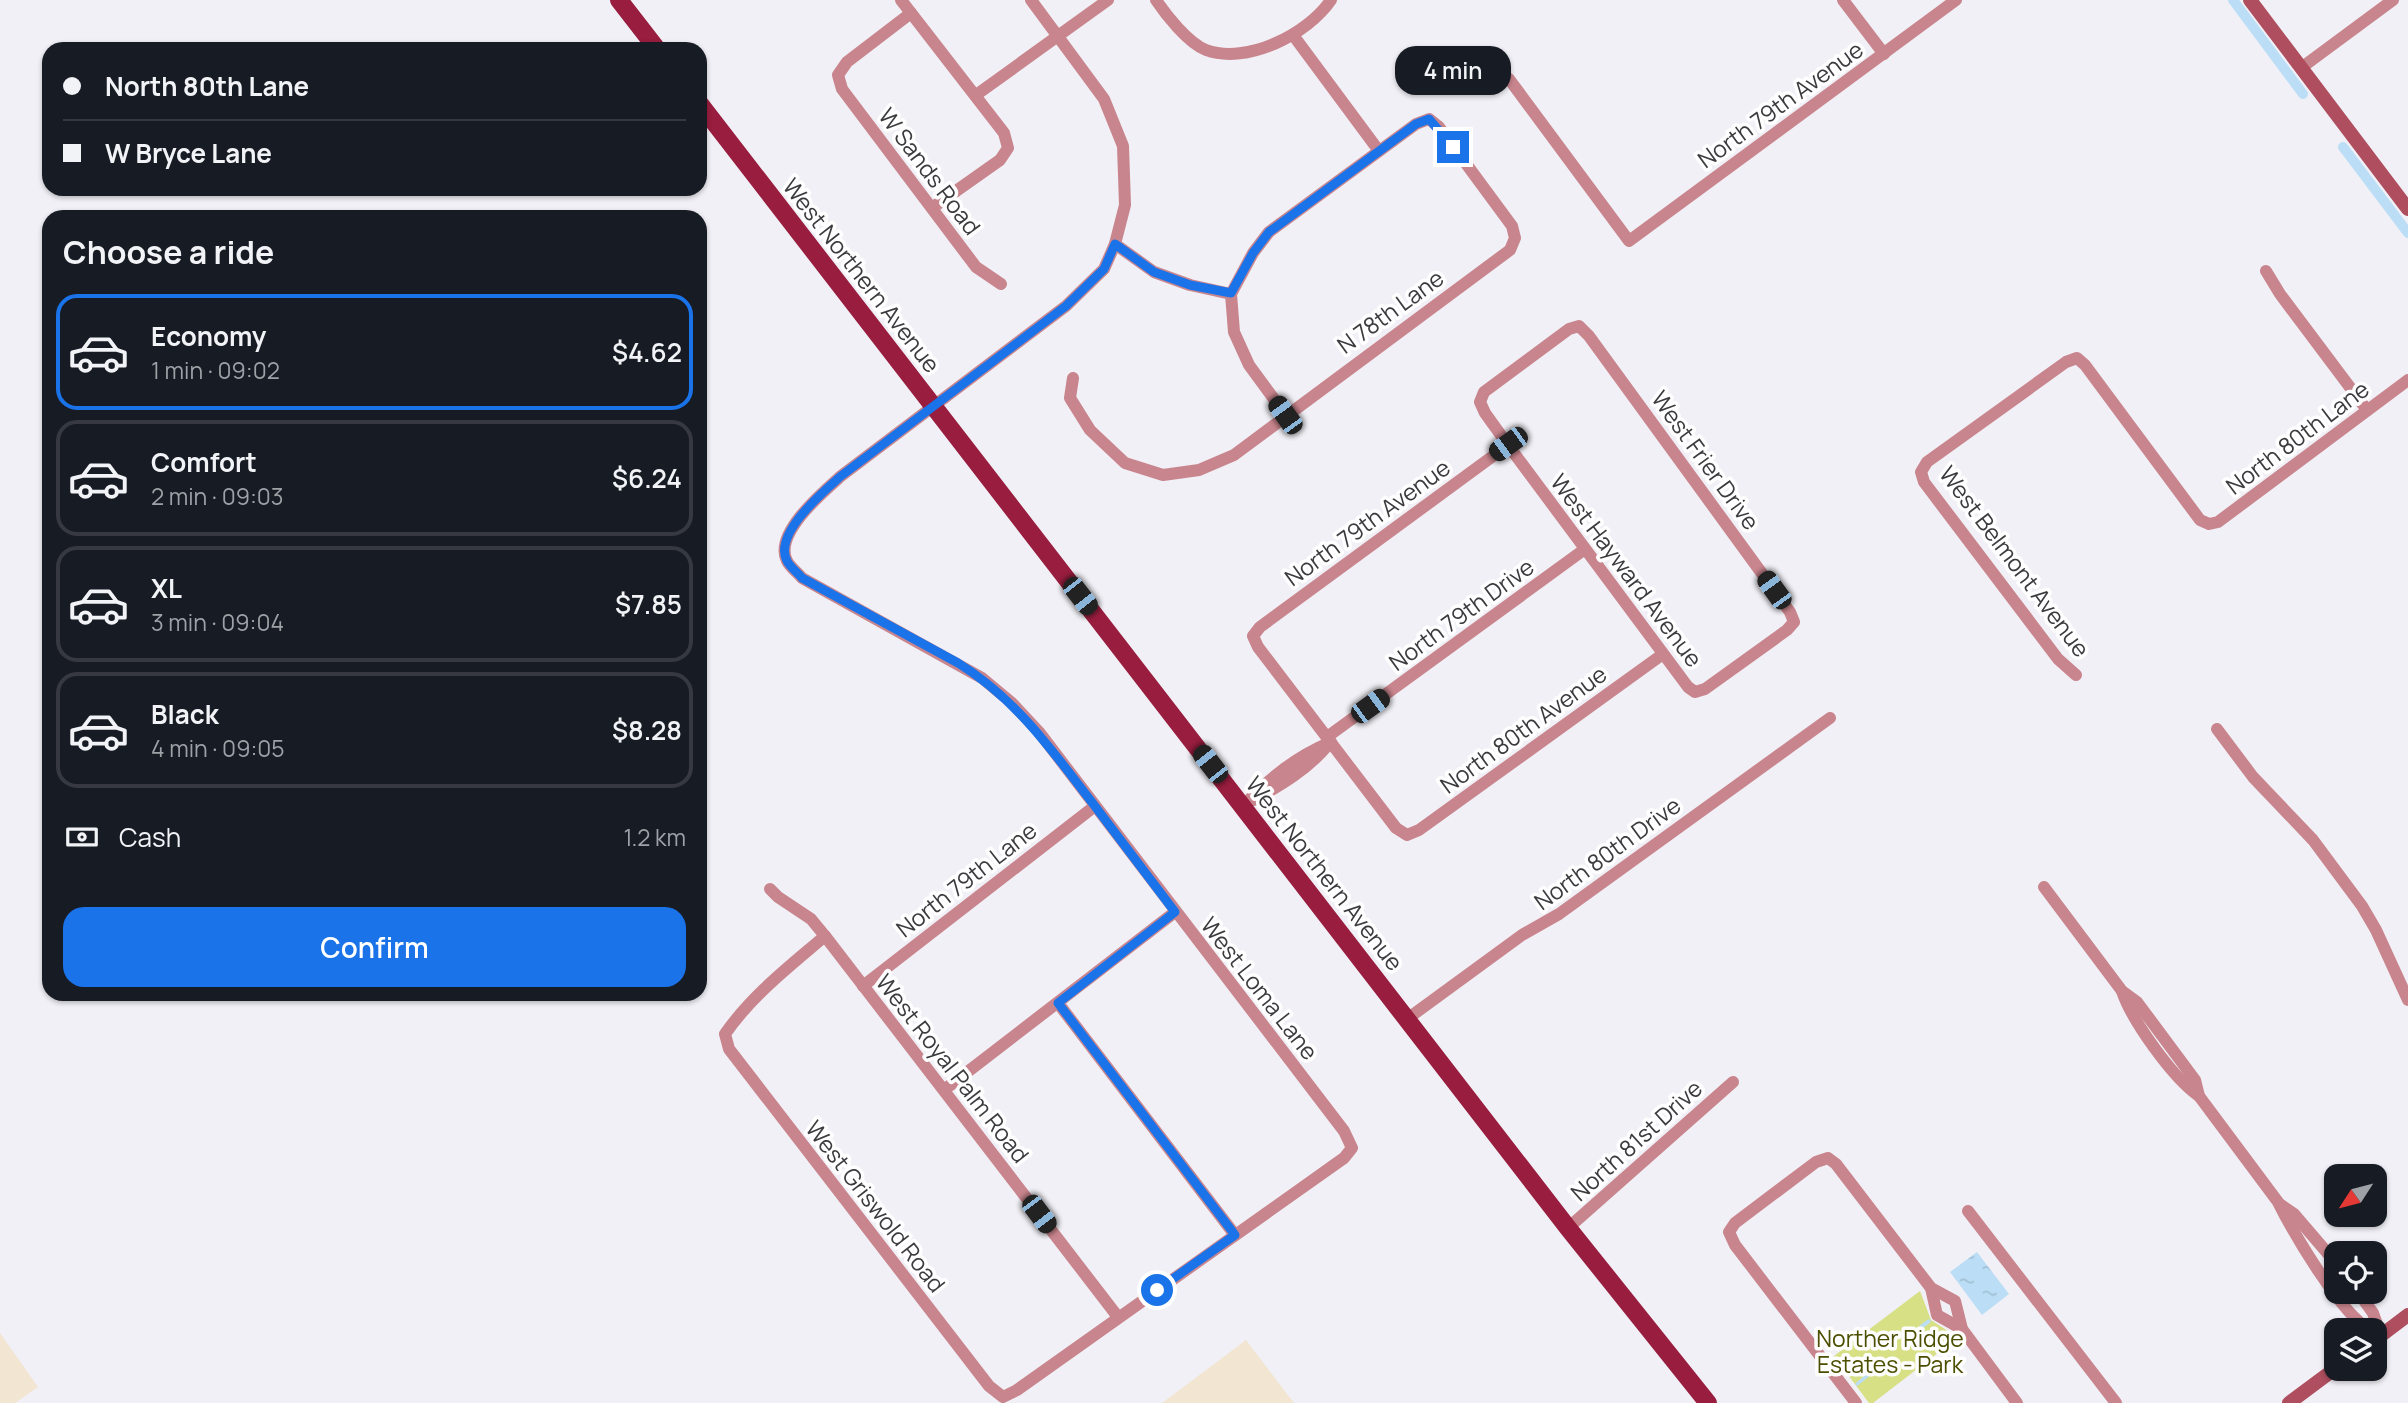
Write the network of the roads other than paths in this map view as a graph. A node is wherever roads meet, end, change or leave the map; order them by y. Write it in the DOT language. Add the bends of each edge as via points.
graph roads {
  1 [pos="619,0"];
  2 [pos="901,0"];
  3 [pos="1031,0"];
  4 [pos="1108,0"];
  5 [pos="1156,0"];
  6 [pos="1331,0"];
  7 [pos="1843,0"];
  8 [pos="1956,0"];
  9 [pos="2250,0"];
  10 [pos="2393,0"];
  11 [pos="911,13"];
  12 [pos="1293,35"];
  13 [pos="1058,36"];
  14 [pos="652,42"];
  15 [pos="1884,54"];
  16 [pos="2301,68"];
  17 [pos="1509,79"];
  18 [pos="976,95"];
  19 [pos="707,113"];
  20 [pos="1379,151"];
  21 [pos="932,208"];
  22 [pos="2408,209"];
  23 [pos="1115,244"];
  24 [pos="2266,271"];
  25 [pos="1001,284"];
  26 [pos="1231,293"];
  27 [pos="1073,378"];
  28 [pos="2408,380"];
  29 [pos="1480,402"];
  30 [pos="933,407"];
  31 [pos="2368,410"];
  32 [pos="1285,415"];
  33 [pos="1508,444"];
  34 [pos="2209,524"];
  35 [pos="1585,548"];
  36 [pos="1663,654"];
  37 [pos="2076,675"];
  38 [pos="1695,692"];
  39 [pos="1830,718"];
  40 [pos="2217,729"];
  41 [pos="1329,740"];
  42 [pos="1095,806"];
  43 [pos="1243,806"];
  44 [pos="2044,887"];
  45 [pos="770,889"];
  46 [pos="1175,912"];
  47 [pos="825,936"];
  48 [pos="863,986"];
  49 [pos="2408,1000"];
  50 [pos="1058,1003"];
  51 [pos="1407,1019"];
  52 [pos="1733,1082"];
  53 [pos="944,1090"];
  54 [pos="2278,1202"];
  55 [pos="1968,1211"];
  56 [pos="1568,1228"];
  57 [pos="1235,1235"];
  58 [pos="2324,1248"];
  59 [pos="2324,1274"];
  60 [pos="1931,1287"];
  61 [pos="2408,1315"];
  62 [pos="1118,1317"];
  63 [pos="2387,1328"];
  64 [pos="1962,1329"];
  65 [pos="2324,1377"];
  66 [pos="1708,1403"];
  67 [pos="1856,1403"];
  68 [pos="2017,1403"];
  69 [pos="2116,1403"];
  70 [pos="2289,1403"];
  1 -- 14 [label="main road"];
  2 -- 11 [label="street"];
  3 -- 13 [label="street"];
  4 -- 13 [label="street"];
  5 -- 12 [label="street" via="1171,22 1204,49 1229,53 1259,50"];
  6 -- 12 [label="street"];
  7 -- 15 [label="street"];
  8 -- 15 [label="street, North 79th Avenue"];
  9 -- 16 [label="street"];
  10 -- 16 [label="street"];
  11 -- 18 [label="street"];
  11 -- 21 [label="street, W Sands Road" via="847,62 838,75 842,89"];
  12 -- 20 [label="street"];
  13 -- 18 [label="street"];
  13 -- 23 [label="street" via="1104,99 1123,146 1125,205"];
  15 -- 17 [label="street, North 79th Avenue" via="1629,241"];
  16 -- 22 [label="street"];
  18 -- 21 [label="street" via="1004,133 1008,148 1000,160"];
  19 -- 30 [label="main road, West Northern Avenue"];
  20 -- 26 [label="street" via="1269,232"];
  20 -- 32 [label="street, N 78th Lane" via="1429,119 1512,226 1515,238 1510,250"];
  21 -- 25 [label="street, W Sands Road" via="976,267"];
  23 -- 26 [label="street" via="1154,272"];
  23 -- 30 [label="street" via="1104,269 1066,306"];
  24 -- 31 [label="street"];
  26 -- 32 [label="street" via="1234,332 1249,365"];
  27 -- 32 [label="street" via="1070,398 1090,430 1125,463 1163,475 1199,470 1234,455"];
  28 -- 31 [label="street, North 80th Lane"];
  29 -- 33 [label="street, West Hayward Avenue"];
  29 -- 38 [label="street, West Frier Drive" via="1484,391 1569,329 1579,326 1589,336 1794,622"];
  30 -- 42 [label="street, West Loma Lane" via="814,501 784,543 786,561 802,578 982,678 1039,732"];
  30 -- 43 [label="main road, West Northern Avenue"];
  31 -- 34 [label="street, North 80th Lane" via="2218,522"];
  33 -- 35 [label="street, West Hayward Avenue"];
  33 -- 41 [label="street, North 79th Avenue" via="1260,626 1253,636"];
  34 -- 37 [label="street, West Belmont Avenue" via="2200,520 2077,358 1927,462 1921,472 1924,482 2049,648"];
  35 -- 36 [label="street, West Hayward Avenue"];
  35 -- 41 [label="street, North 79th Drive"];
  36 -- 38 [label="street, West Hayward Avenue"];
  36 -- 41 [label="street, North 80th Avenue" via="1407,835 1396,828"];
  39 -- 51 [label="street, North 80th Drive"];
  40 -- 49 [label="street" via="2253,777 2313,840 2362,906"];
  41 -- 43 [label="street, North 79th Drive" via="1308,751 1278,787"];
  42 -- 46 [label="street, West Loma Lane"];
  42 -- 48 [label="street, North 79th Lane"];
  43 -- 51 [label="main road, West Northern Avenue"];
  44 -- 54 [label="street" via="2122,991 2128,1009 2185,1086 2199,1096"];
  45 -- 47 [label="street, West Royal Palm Road" via="811,919"];
  46 -- 50 [label="street"];
  46 -- 57 [label="street, West Loma Lane" via="1344,1131 1352,1148"];
  47 -- 48 [label="street, West Royal Palm Road"];
  47 -- 62 [label="street, West Griswold Road" via="734,1021 724,1034 729,1049 989,1386 1003,1397"];
  48 -- 53 [label="street, West Royal Palm Road"];
  50 -- 53 [label="street"];
  50 -- 57 [label="street"];
  51 -- 56 [label="main road, West Northern Avenue"];
  52 -- 56 [label="street, North 81st Drive"];
  53 -- 62 [label="street, West Royal Palm Road"];
  54 -- 58 [label="street"];
  54 -- 59 [label="street"];
  55 -- 69 [label="street"];
  56 -- 66 [label="main road, West Northern Avenue"];
  57 -- 62 [label="street"];
  60 -- 64 [label="street" via="1955,1301"];
  60 -- 64 [label="street" via="1937,1315"];
  60 -- 67 [label="street" via="1828,1158 1816,1162 1729,1232"];
  61 -- 63 [label="street"];
  64 -- 68 [label="street"];
  65 -- 70 [label="street"];
}
